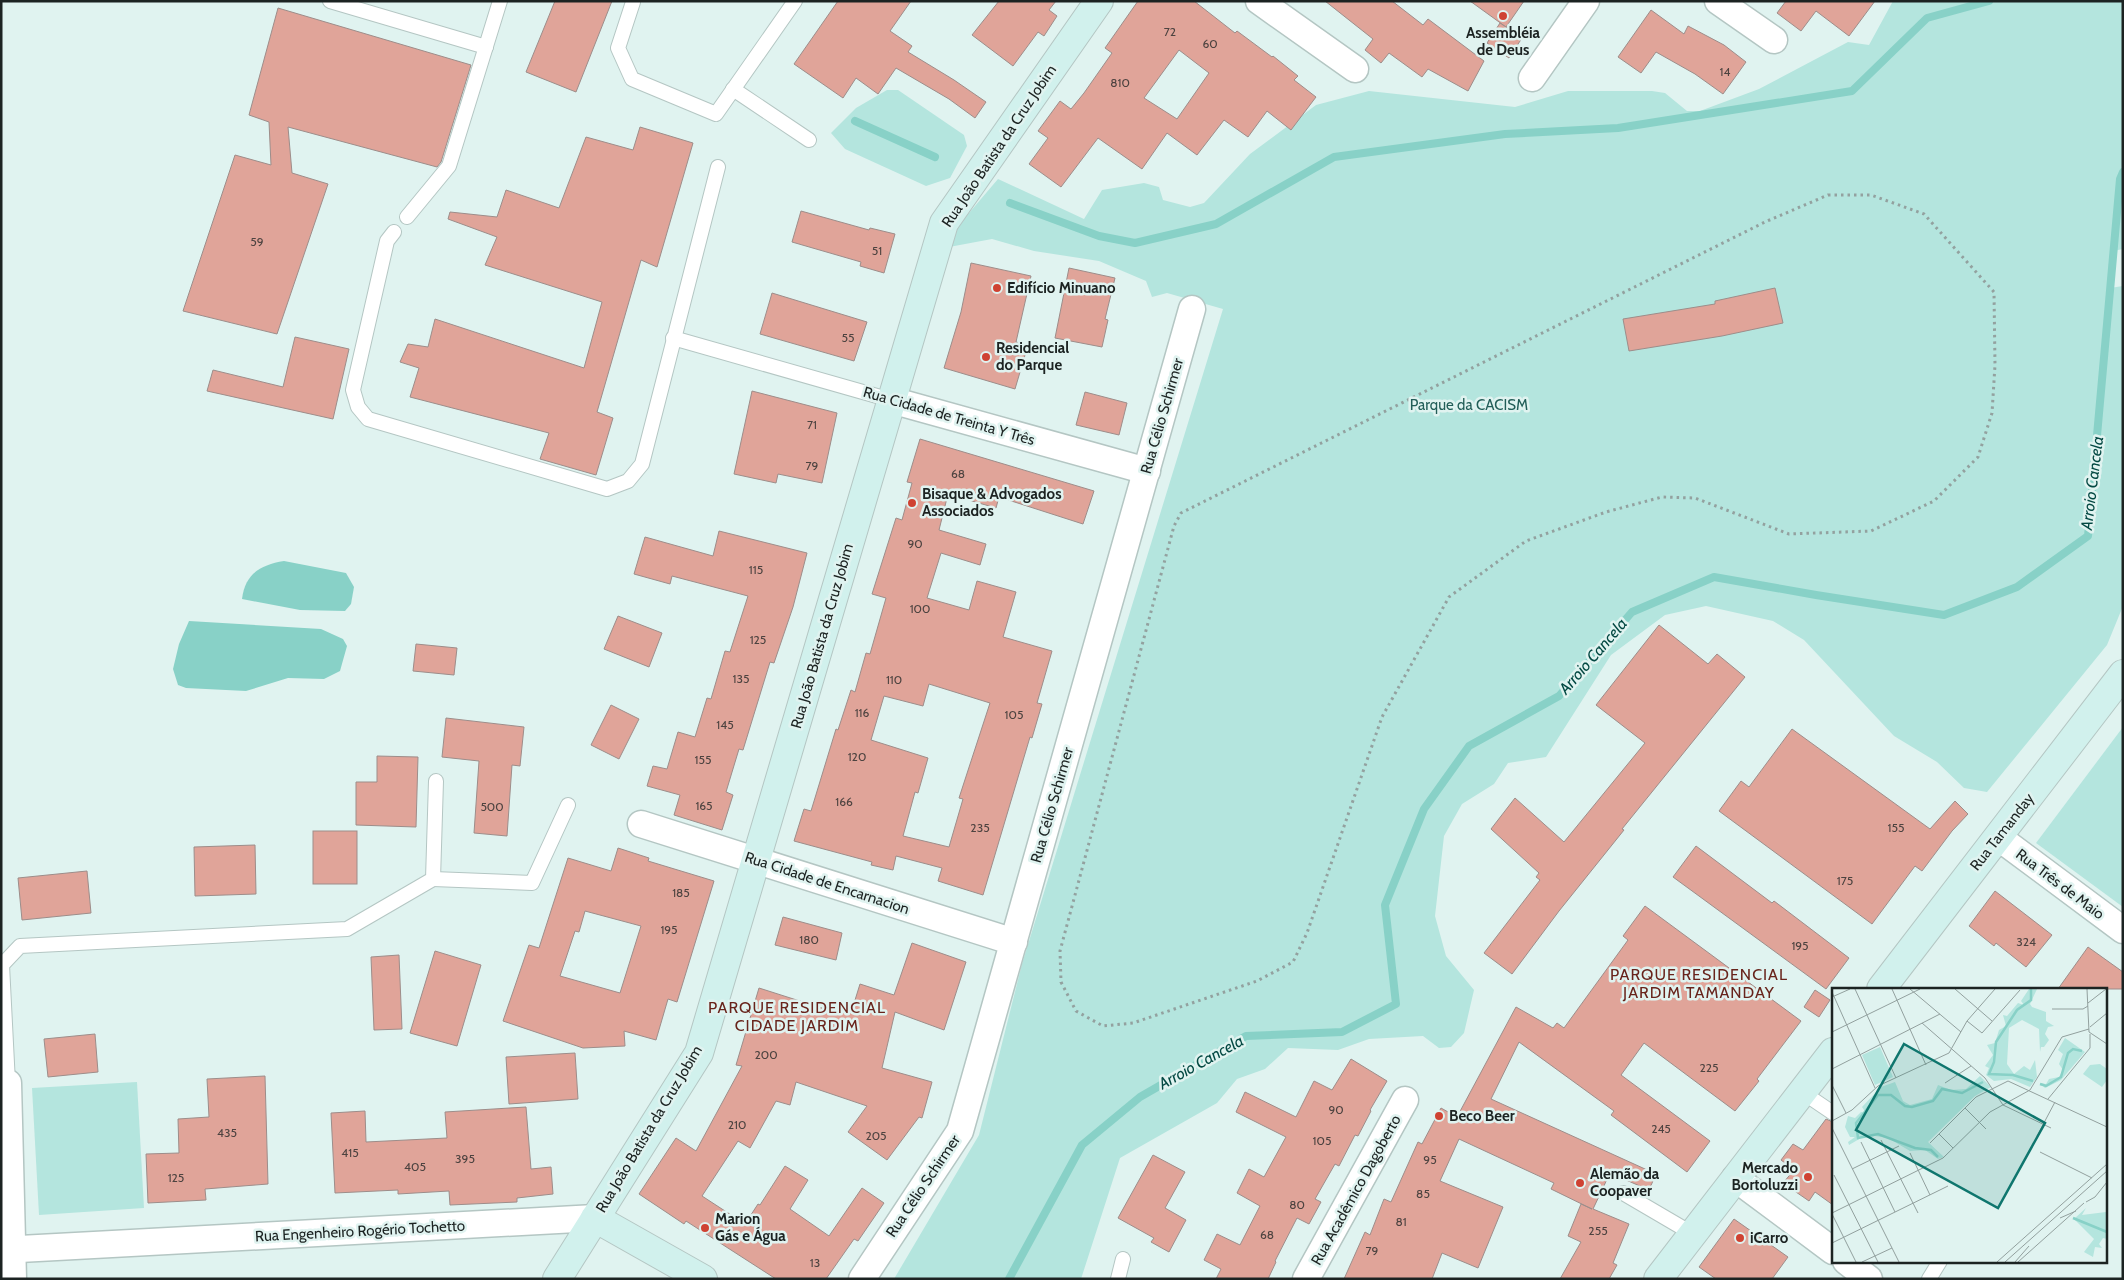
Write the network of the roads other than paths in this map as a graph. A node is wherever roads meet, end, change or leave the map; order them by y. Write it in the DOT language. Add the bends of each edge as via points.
graph roads {
  1 [pos="330,1"];
  2 [pos="500,1"];
  3 [pos="795,1"];
  4 [pos="1099,1"];
  5 [pos="1259,1"];
  6 [pos="1586,1"];
  7 [pos="1718,1"];
  8 [pos="633,2"];
  9 [pos="1774,40"];
  10 [pos="486,47"];
  11 [pos="1355,69"];
  12 [pos="1532,78"];
  13 [pos="733,89"];
  14 [pos="809,140"];
  15 [pos="718,167"];
  16 [pos="407,217"];
  17 [pos="394,232"];
  18 [pos="1192,309"];
  19 [pos="673,338"];
  20 [pos="891,400"];
  21 [pos="1147,471"];
  22 [pos="2123,674"];
  23 [pos="436,781"];
  24 [pos="568,805"];
  25 [pos="641,824"];
  26 [pos="1998,837"];
  27 [pos="756,860"];
  28 [pos="433,879"];
  29 [pos="2123,930"];
  30 [pos="1014,942"];
  31 [pos="1882,988"];
  32 [pos="1832,1053"];
  33 [pos="8,1083"];
  34 [pos="1802,1092"];
  35 [pos="1405,1100"];
  36 [pos="1832,1112"];
  37 [pos="1735,1178"];
  38 [pos="1623,1192"];
  39 [pos="595,1218"];
  40 [pos="1692,1234"];
  41 [pos="7,1250"];
  42 [pos="1832,1250"];
  43 [pos="1123,1259"];
  44 [pos="1847,1262"];
  45 [pos="1939,1262"];
  46 [pos="13,1279"];
  47 [pos="557,1279"];
  48 [pos="703,1279"];
  49 [pos="862,1279"];
  50 [pos="1118,1279"];
  51 [pos="1306,1279"];
  52 [pos="1658,1279"];
  53 [pos="1869,1279"];
  54 [pos="1929,1279"];
  1 -- 10 [label="lane"];
  2 -- 10 [label="lane"];
  3 -- 13 [label="lane"];
  4 -- 20 [label="street, Rua João Batista da Cruz Jobim" via="944,223"];
  5 -- 11 [label="street"];
  6 -- 12 [label="street"];
  7 -- 9 [label="street"];
  8 -- 13 [label="lane" via="618,48 632,79 716,114"];
  10 -- 16 [label="lane" via="450,166"];
  13 -- 14 [label="lane"];
  15 -- 19 [label="lane"];
  17 -- 19 [label="lane" via="387,241 353,390 358,407 368,419 607,489 628,481 642,464"];
  18 -- 21 [label="street, Rua Célio Schirmer"];
  19 -- 20 [label="lane, Rua Cidade de Treinta Y Três"];
  20 -- 21 [label="street, Rua Cidade de Treinta Y Três"];
  20 -- 27 [label="street, Rua João Batista da Cruz Jobim"];
  21 -- 30 [label="street, Rua Célio Schirmer"];
  22 -- 26 [label="street, Rua Tamanday"];
  23 -- 28 [label="lane"];
  24 -- 28 [label="lane" via="532,883"];
  25 -- 27 [label="street, Rua Cidade de Encarnacion"];
  26 -- 29 [label="street, Rua Três de Maio"];
  26 -- 31 [label="street, Rua Tamanday"];
  27 -- 30 [label="street, Rua Cidade de Encarnacion"];
  27 -- 39 [label="street, Rua João Batista da Cruz Jobim" via="699,1053"];
  28 -- 33 [label="lane" via="347,929 20,946 2,965"];
  30 -- 49 [label="street, Rua Célio Schirmer" via="960,1131"];
  32 -- 34 [label="street"];
  33 -- 41 [label="street"];
  34 -- 36 [label="lane"];
  34 -- 37 [label="street"];
  35 -- 51 [label="street, Rua Acadêmico Dagoberto"];
  37 -- 40 [label="street"];
  37 -- 42 [label="street"];
  38 -- 40 [label="lane"];
  39 -- 41 [label="street, Rua Engenheiro Rogério Tochetto"];
  39 -- 47 [label="street, Rua João Batista da Cruz Jobim"];
  39 -- 48 [label="street"];
  40 -- 52 [label="street"];
  41 -- 46 [label="street"];
  43 -- 50 [label="lane"];
  44 -- 53 [label="street"];
  45 -- 54 [label="lane"];
}
